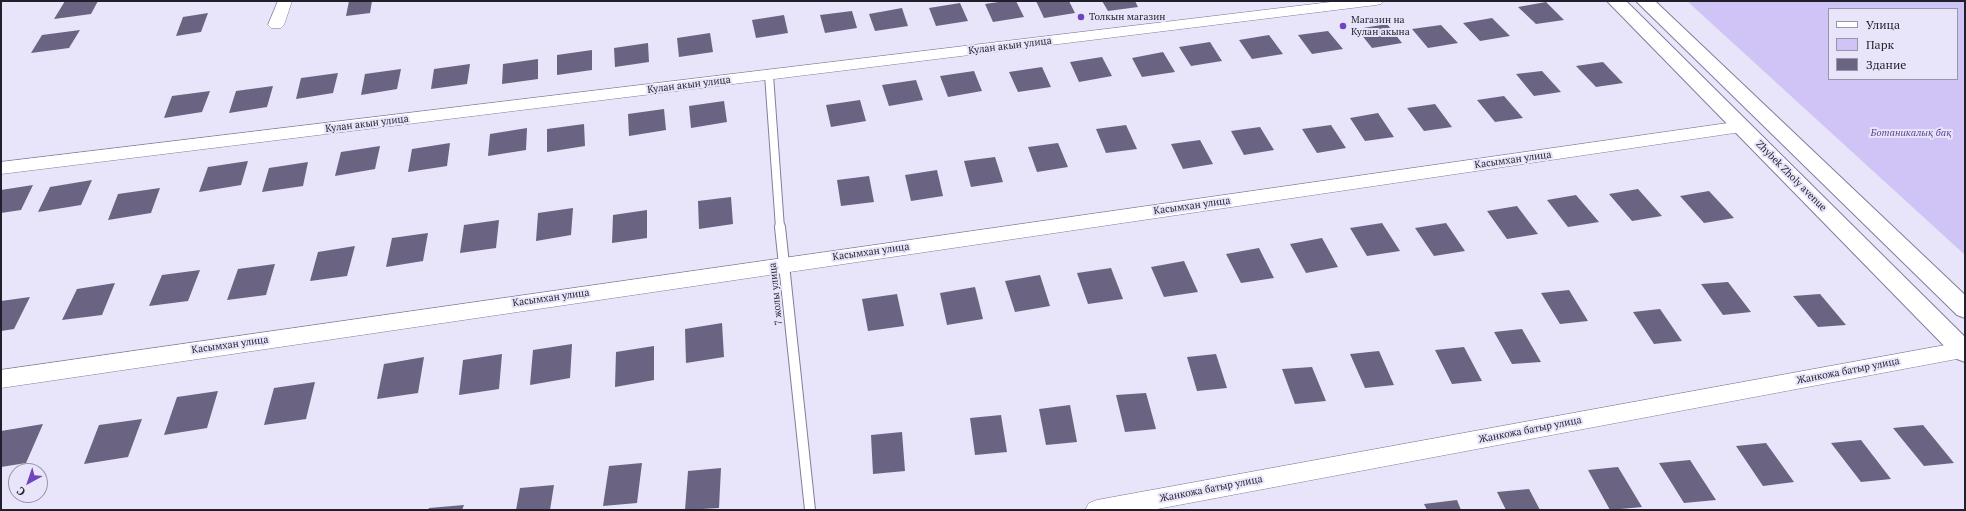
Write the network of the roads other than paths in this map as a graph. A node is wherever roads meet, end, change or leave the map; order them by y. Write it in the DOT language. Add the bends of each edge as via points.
graph roads {
  1 [pos="285,1"];
  2 [pos="1376,1"];
  3 [pos="1616,1"];
  4 [pos="1645,1"];
  5 [pos="276,25"];
  6 [pos="769,75"];
  7 [pos="1742,127"];
  8 [pos="1,168"];
  9 [pos="784,264"];
  10 [pos="1965,309"];
  11 [pos="1964,351"];
  12 [pos="1,379"];
  13 [pos="810,510"];
  14 [pos="1097,510"];
  1 -- 5 [label="street"];
  2 -- 6 [label="street, Кулан акын улица"];
  3 -- 7 [label="street, Zhybek Zholy avenue"];
  4 -- 10 [label="street"];
  6 -- 8 [label="street, Кулан акын улица"];
  6 -- 9 [label="lane, 7 жолы улица"];
  7 -- 9 [label="street, Касымхан улица"];
  7 -- 11 [label="street, Zhybek Zholy avenue"];
  9 -- 12 [label="street, Касымхан улица"];
  9 -- 13 [label="lane, 7 жолы улица"];
  11 -- 14 [label="street, Жанкожа батыр улица"];
}
